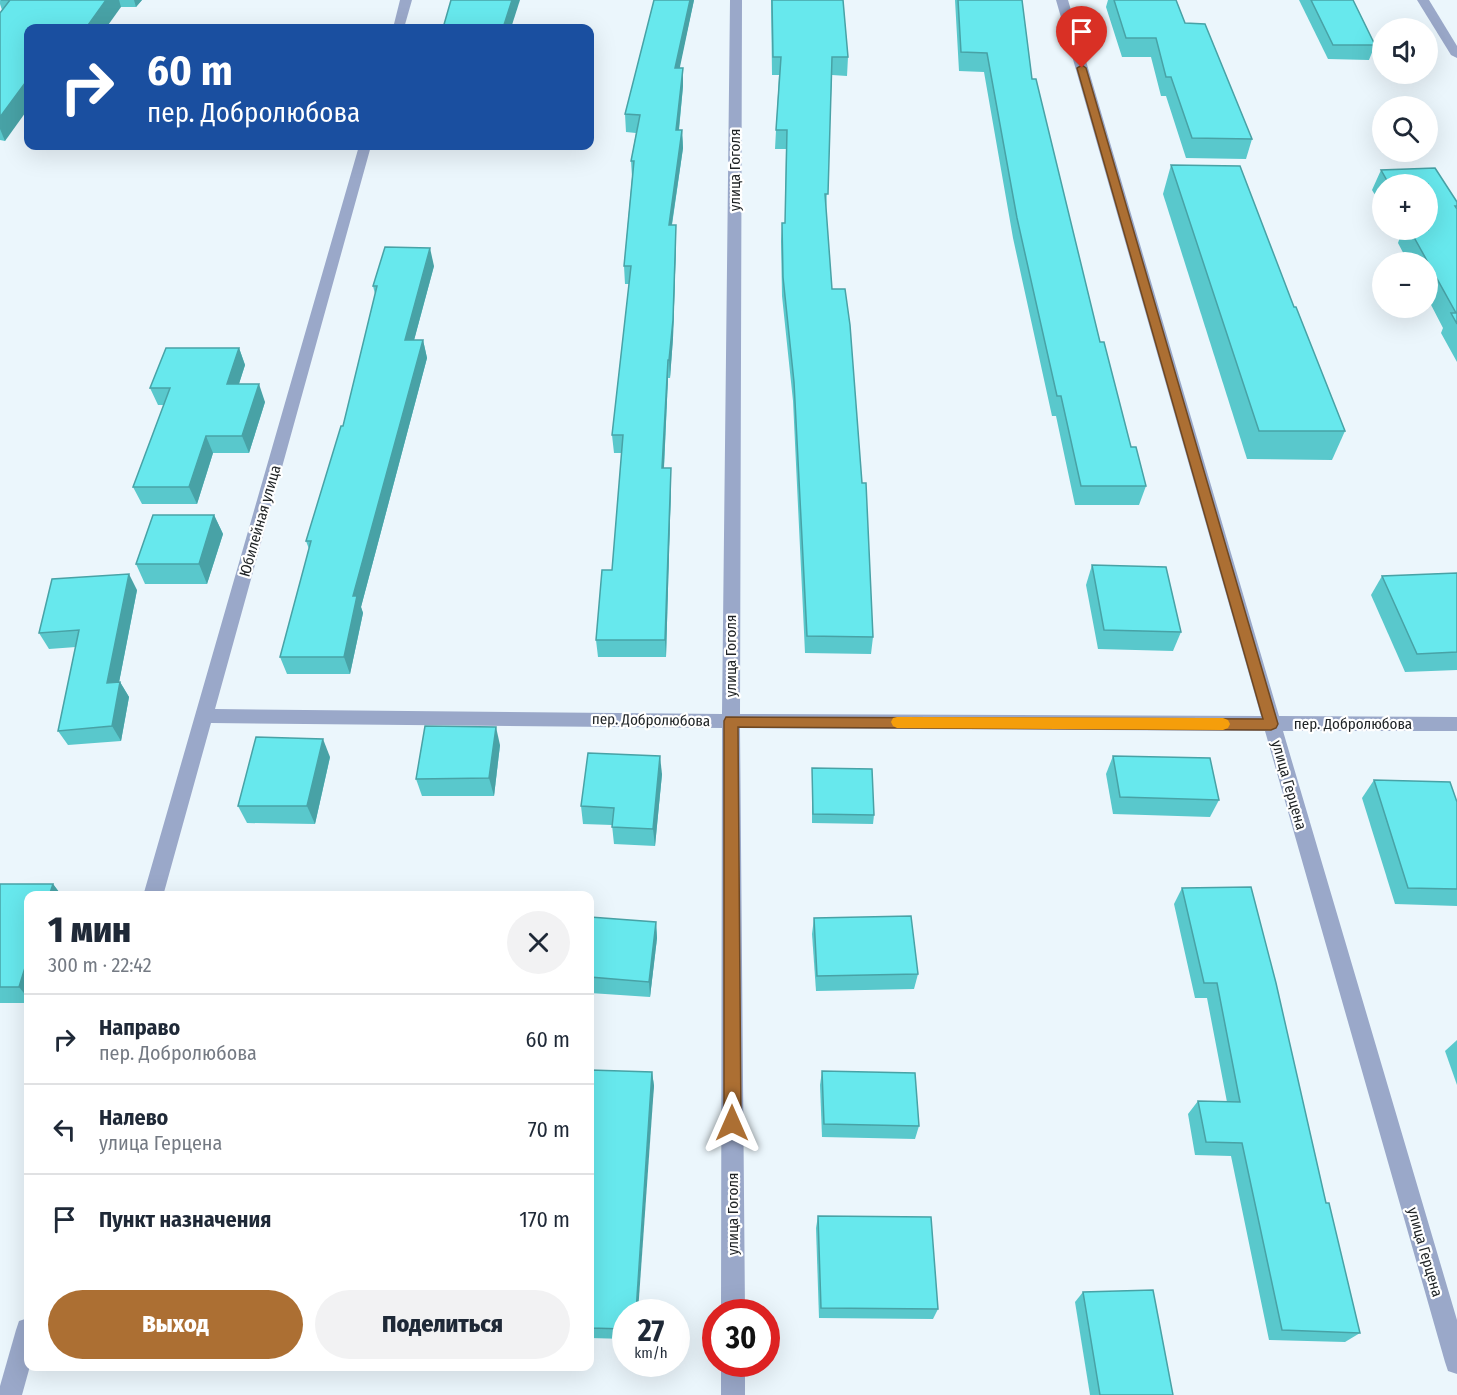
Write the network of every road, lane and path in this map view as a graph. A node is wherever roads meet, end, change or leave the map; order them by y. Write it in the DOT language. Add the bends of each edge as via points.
graph roads {
  1 [pos="406,0"];
  2 [pos="736,0"];
  3 [pos="1062,0"];
  4 [pos="1423,0"];
  5 [pos="399,24"];
  6 [pos="1457,55"];
  7 [pos="364,150"];
  8 [pos="205,716"];
  9 [pos="731,721"];
  10 [pos="1271,724"];
  11 [pos="1457,724"];
  12 [pos="154,891"];
  13 [pos="733,1299"];
  14 [pos="24,1344"];
  15 [pos="1457,1362"];
  16 [pos="733,1377"];
  17 [pos="10,1395"];
  18 [pos="733,1395"];
  1 -- 5 [label="street"];
  2 -- 9 [label="street, улица Гоголя"];
  3 -- 10 [label="street, улица Герцена"];
  4 -- 6 [label="street"];
  7 -- 8 [label="street, Юбилейная улица"];
  8 -- 9 [label="street, пер. Добролюбова"];
  8 -- 12 [label="street, Юбилейная улица"];
  9 -- 10 [label="street, пер. Добролюбова"];
  9 -- 13 [label="street, улица Гоголя"];
  10 -- 11 [label="street, пер. Добролюбова"];
  10 -- 15 [label="street, улица Герцена"];
  14 -- 17 [label="street"];
  16 -- 18 [label="street"];
}
